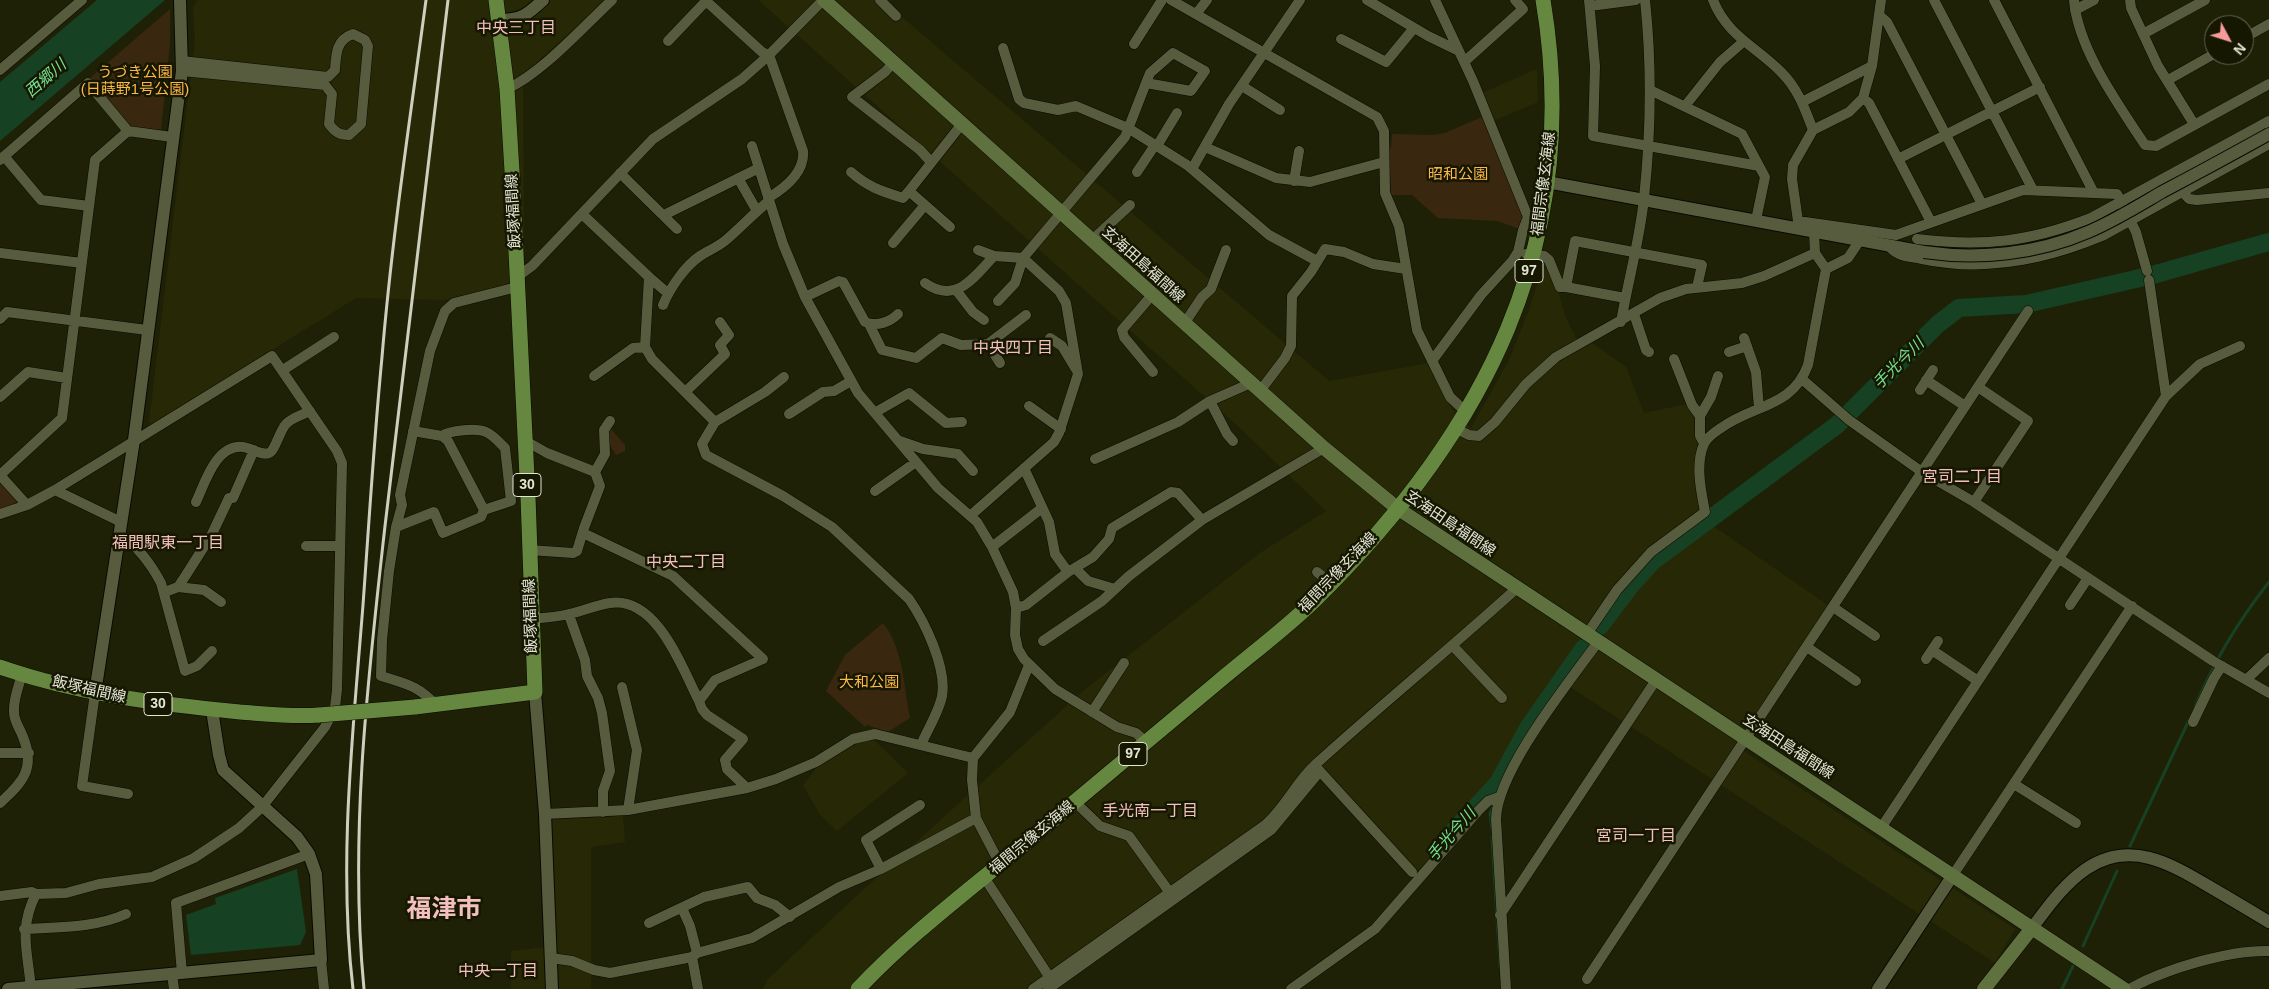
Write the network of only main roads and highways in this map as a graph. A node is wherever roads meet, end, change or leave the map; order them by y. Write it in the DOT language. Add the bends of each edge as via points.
graph roads {
  1 [pos="496,0"];
  2 [pos="823,0"];
  3 [pos="1544,0"];
  4 [pos="1398,508"];
  5 [pos="0,667"];
  6 [pos="2032,928"];
  7 [pos="858,989"];
  8 [pos="1984,989"];
  9 [pos="2124,989"];
  1 -- 5 [label="main road, 飯塚福間線 / 30, bridge" via="507,89 535,692 436,705 291,717 131,700"];
  2 -- 4 [label="main road, 玄海田島福間線" via="1324,448"];
  3 -- 4 [label="main road, 福間宗像玄海線 / 97" via="1550,56 1552,135 1547,182 1534,220 1534,255 1503,344 1467,413"];
  4 -- 6 [label="main road, 玄海田島福間線"];
  4 -- 7 [label="main road, 福間宗像玄海線 / 97" via="1313,602 984,877"];
  6 -- 8 [label="main road"];
  6 -- 9 [label="main road, 玄海田島福間線"];
}
